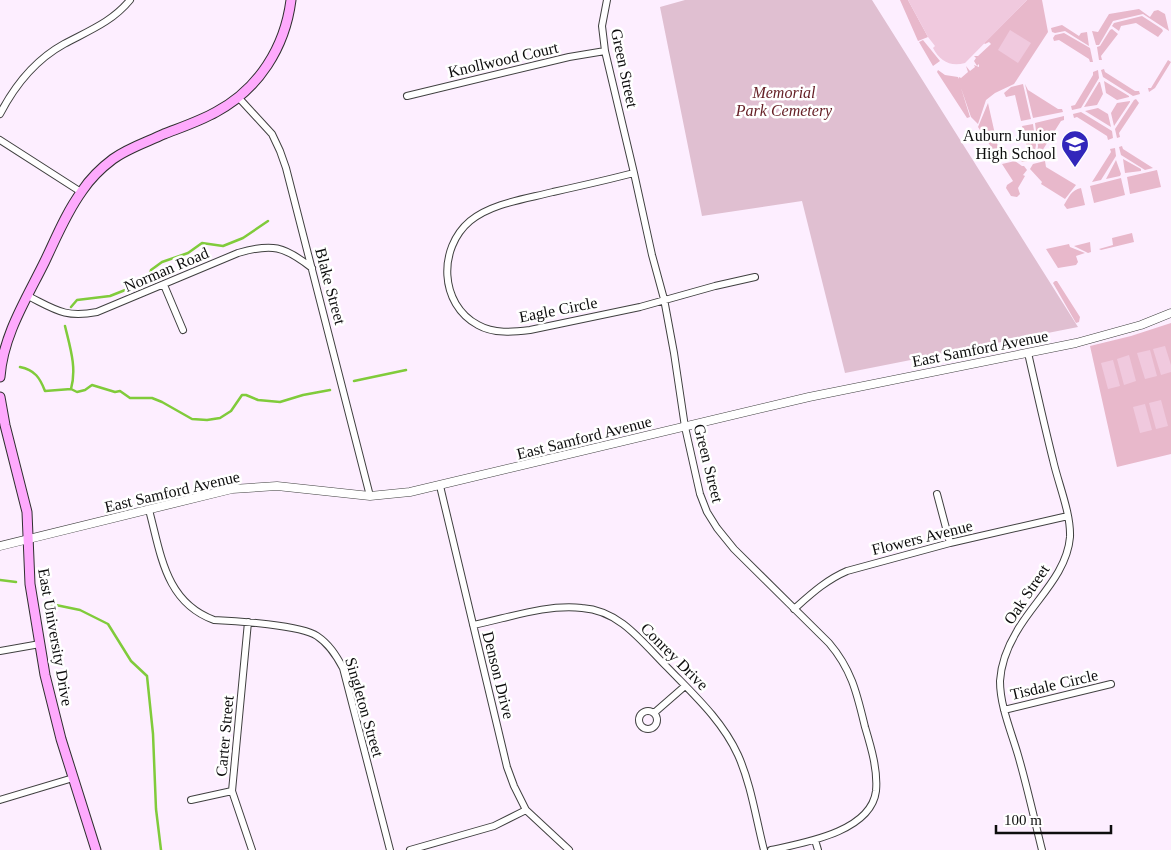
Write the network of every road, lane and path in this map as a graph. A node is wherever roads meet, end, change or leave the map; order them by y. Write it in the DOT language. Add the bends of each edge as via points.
graph roads {
  1 [pos="130,0"];
  2 [pos="291,0"];
  3 [pos="607,0"];
  4 [pos="605,51"];
  5 [pos="407,96"];
  6 [pos="238,97"];
  7 [pos="0,114"];
  8 [pos="0,140"];
  9 [pos="634,173"];
  10 [pos="81,192"];
  11 [pos="312,268"];
  12 [pos="754,277"];
  13 [pos="164,285"];
  14 [pos="28,296"];
  15 [pos="664,299"];
  16 [pos="1171,314"];
  17 [pos="183,330"];
  18 [pos="1028,353"];
  19 [pos="0,377"];
  20 [pos="0,397"];
  21 [pos="685,427"];
  22 [pos="440,486"];
  23 [pos="937,494"];
  24 [pos="370,496"];
  25 [pos="149,510"];
  26 [pos="1068,516"];
  27 [pos="29,538"];
  28 [pos="950,543"];
  29 [pos="0,546"];
  30 [pos="794,609"];
  31 [pos="248,622"];
  32 [pos="473,625"];
  33 [pos="40,644"];
  34 [pos="0,651"];
  35 [pos="1111,684"];
  36 [pos="685,686"];
  37 [pos="1004,710"];
  38 [pos="654,713"];
  39 [pos="72,778"];
  40 [pos="232,791"];
  41 [pos="0,800"];
  42 [pos="191,800"];
  43 [pos="526,810"];
  44 [pos="815,840"];
  45 [pos="96,850"];
  46 [pos="252,850"];
  47 [pos="390,850"];
  48 [pos="410,850"];
  49 [pos="569,850"];
  50 [pos="764,850"];
  51 [pos="771,850"];
  52 [pos="818,850"];
  53 [pos="1042,850"];
  1 -- 7 [label="street" via="110,19 48,54 34,66"];
  2 -- 6 [label="main road" via="284,32 275,53 259,77"];
  3 -- 4 [label="street, Green Street" via="602,26"];
  4 -- 5 [label="street, Knollwood Court"];
  4 -- 9 [label="street, Green Street"];
  6 -- 10 [label="main road" via="214,113 114,158"];
  6 -- 11 [label="street, Blake Street" via="272,134 280,151"];
  8 -- 10 [label="street"];
  9 -- 15 [label="street, Green Street"];
  9 -- 15 [label="street, Eagle Circle" via="513,202 471,220 458,233 451,249 447,275 450,293 471,321 487,329 513,332"];
  10 -- 14 [label="main road"];
  11 -- 13 [label="street, Norman Road" via="296,256 271,246 238,253"];
  11 -- 24 [label="street, Blake Street"];
  12 -- 15 [label="street, Eagle Circle"];
  13 -- 14 [label="street, Norman Road" via="80,316 62,314"];
  13 -- 17 [label="street"];
  14 -- 19 [label="main road" via="8,337"];
  15 -- 21 [label="street, Green Street"];
  16 -- 18 [label="street, East Samford Avenue" via="1132,328"];
  18 -- 21 [label="street, East Samford Avenue" via="809,396"];
  18 -- 26 [label="street, Oak Street"];
  20 -- 27 [label="main road, East University Drive" via="25,504"];
  21 -- 22 [label="street, East Samford Avenue"];
  21 -- 30 [label="street, Green Street" via="707,512 734,549"];
  22 -- 24 [label="street, East Samford Avenue"];
  22 -- 32 [label="street, Denson Drive"];
  23 -- 28 [label="street"];
  24 -- 25 [label="street, East Samford Avenue" via="304,487 259,486 232,489"];
  25 -- 27 [label="street, East Samford Avenue"];
  25 -- 31 [label="street, Singleton Street" via="165,570 182,600 214,620"];
  26 -- 28 [label="street, Flowers Avenue"];
  26 -- 37 [label="street, Oak Street" via="1069,544 1063,564 1017,630 1003,664 1000,681"];
  27 -- 29 [label="street, East Samford Avenue"];
  27 -- 33 [label="main road, East University Drive" via="30,584"];
  28 -- 30 [label="street, Flowers Avenue" via="847,570 817,588"];
  30 -- 44 [label="street, Green Street" via="841,658 856,690 876,777 876,794 868,810 855,823"];
  31 -- 40 [label="street, Carter Street"];
  31 -- 47 [label="street, Singleton Street" via="298,629 316,635 335,652 343,668"];
  32 -- 36 [label="street, Conrey Drive" via="564,607 601,612 624,625"];
  32 -- 43 [label="street, Denson Drive" via="507,767"];
  33 -- 34 [label="street"];
  33 -- 39 [label="main road, East University Drive"];
  35 -- 37 [label="street, Tisdale Circle"];
  36 -- 38 [label="street"];
  36 -- 50 [label="street, Conrey Drive" via="719,722 738,755"];
  37 -- 53 [label="street, Oak Street"];
  39 -- 41 [label="street"];
  39 -- 45 [label="main road, East University Drive"];
  40 -- 42 [label="street"];
  40 -- 46 [label="street, Carter Street"];
  43 -- 48 [label="street" via="494,826"];
  43 -- 49 [label="street, Denson Drive"];
  44 -- 51 [label="street"];
  44 -- 52 [label="street"];
}
